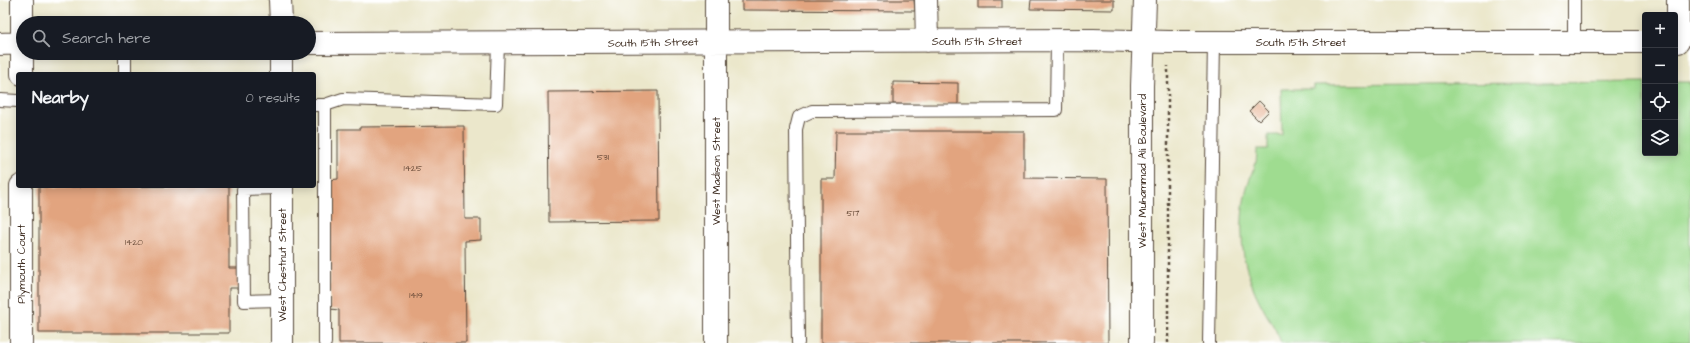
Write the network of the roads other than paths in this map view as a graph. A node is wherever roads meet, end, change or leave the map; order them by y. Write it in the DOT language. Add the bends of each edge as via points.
graph roads {
  1 [pos="22,0"];
  2 [pos="280,0"];
  3 [pos="716,0"];
  4 [pos="926,0"];
  5 [pos="1144,0"];
  6 [pos="1574,0"];
  7 [pos="1678,0"];
  8 [pos="22,16"];
  9 [pos="281,16"];
  10 [pos="1057,40"];
  11 [pos="716,41"];
  12 [pos="927,41"];
  13 [pos="1144,41"];
  14 [pos="1214,42"];
  15 [pos="1574,42"];
  16 [pos="1642,42"];
  17 [pos="1681,42"];
  18 [pos="16,43"];
  19 [pos="316,43"];
  20 [pos="498,43"];
  21 [pos="0,44"];
  22 [pos="22,60"];
  23 [pos="125,60"];
  24 [pos="282,60"];
  25 [pos="22,72"];
  26 [pos="125,72"];
  27 [pos="282,72"];
  28 [pos="0,100"];
  29 [pos="16,101"];
  30 [pos="319,105"];
  31 [pos="21,188"];
  32 [pos="243,188"];
  33 [pos="282,188"];
  34 [pos="282,300"];
  35 [pos="21,343"];
  36 [pos="282,343"];
  37 [pos="325,343"];
  38 [pos="716,343"];
  39 [pos="798,343"];
  40 [pos="1142,343"];
  41 [pos="1210,343"];
  1 -- 8 [label="street"];
  2 -- 9 [label="street"];
  3 -- 11 [label="street, West Madison Street"];
  4 -- 12 [label="street"];
  5 -- 13 [label="street, West Muhammad Ali Boulevard"];
  6 -- 15 [label="lane"];
  7 -- 17 [label="street"];
  10 -- 12 [label="street, South 15th Street"];
  10 -- 13 [label="street, South 15th Street"];
  10 -- 39 [label="lane" via="1056,110 812,111 799,117 796,129"];
  11 -- 12 [label="street, South 15th Street"];
  11 -- 20 [label="street, South 15th Street"];
  11 -- 38 [label="street, West Madison Street"];
  13 -- 14 [label="street, South 15th Street"];
  13 -- 40 [label="street, West Muhammad Ali Boulevard"];
  14 -- 15 [label="street, South 15th Street"];
  14 -- 41 [label="lane"];
  15 -- 16 [label="street, South 15th Street"];
  18 -- 21 [label="street"];
  19 -- 20 [label="street, South 15th Street"];
  20 -- 30 [label="lane" via="496,104 343,99"];
  22 -- 25 [label="street"];
  23 -- 26 [label="lane"];
  24 -- 27 [label="street"];
  28 -- 29 [label="lane"];
  30 -- 37 [label="lane"];
  31 -- 35 [label="street, Plymouth Court"];
  32 -- 34 [label="lane" via="244,301"];
  33 -- 34 [label="street, West Chestnut Street"];
  34 -- 36 [label="street, West Chestnut Street"];
}
